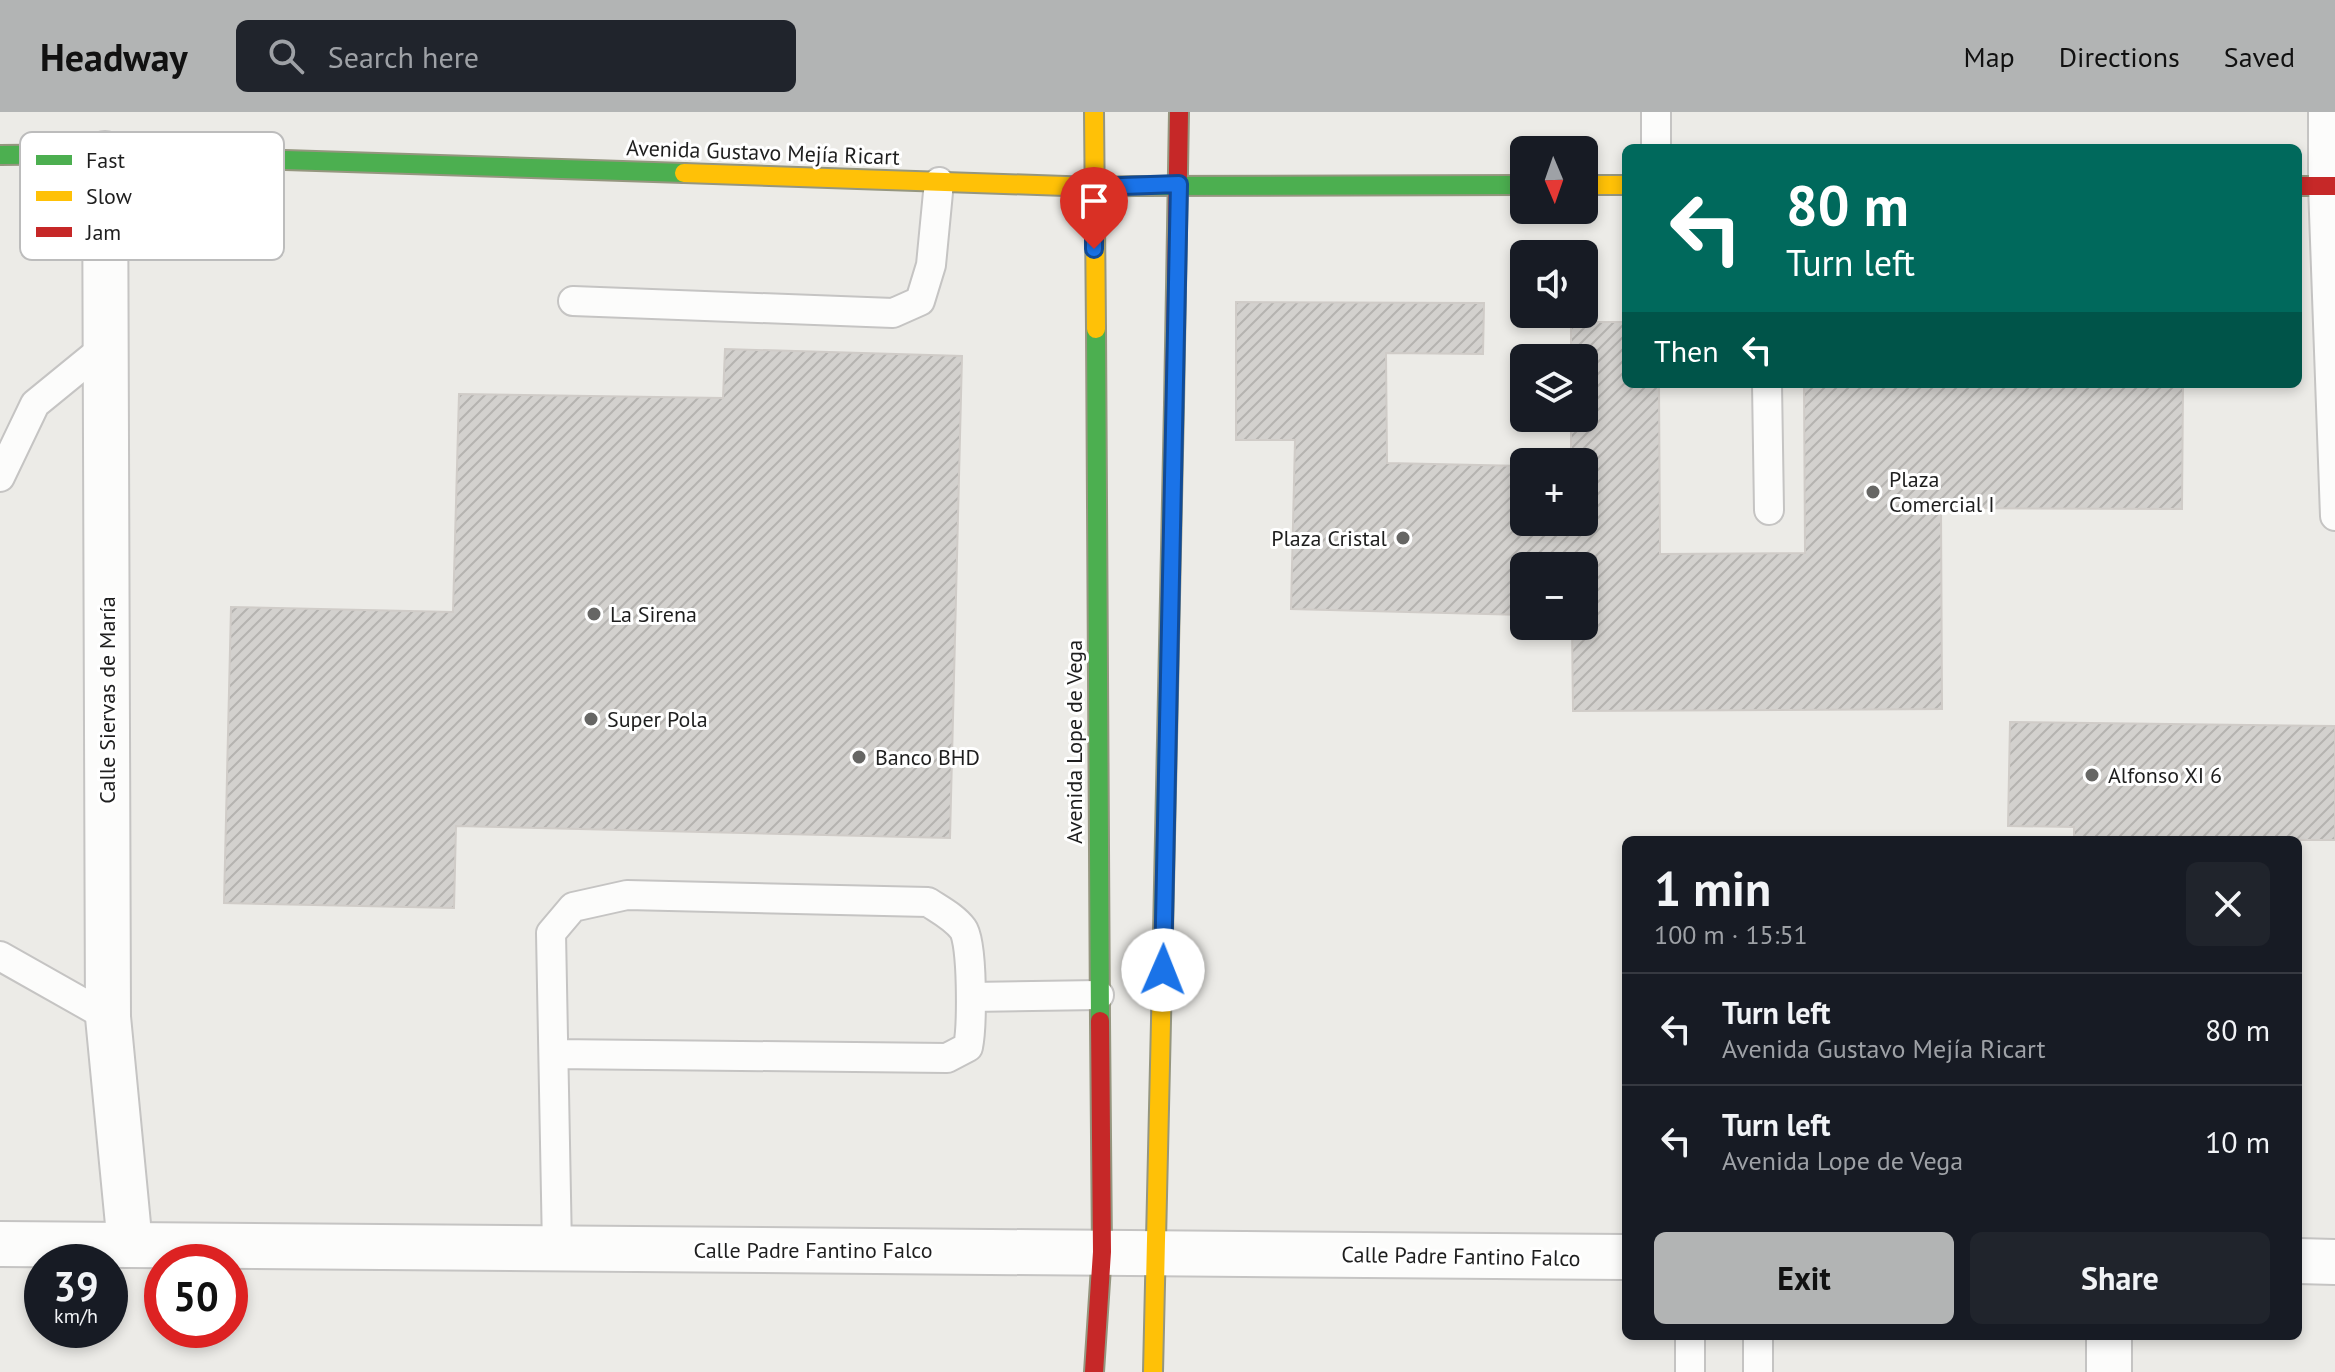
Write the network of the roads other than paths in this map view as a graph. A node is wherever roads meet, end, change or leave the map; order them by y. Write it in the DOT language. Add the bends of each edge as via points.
graph roads {
  1 [pos="1094,112"];
  2 [pos="1179,112"];
  3 [pos="1656,112"];
  4 [pos="2323,112"];
  5 [pos="1656,144"];
  6 [pos="0,155"];
  7 [pos="20,155"];
  8 [pos="284,160"];
  9 [pos="939,182"];
  10 [pos="1179,184"];
  11 [pos="1510,185"];
  12 [pos="1598,185"];
  13 [pos="1622,185"];
  14 [pos="2319,186"];
  15 [pos="1094,187"];
  16 [pos="106,260"];
  17 [pos="573,301"];
  18 [pos="106,346"];
  19 [pos="1767,388"];
  20 [pos="0,477"];
  21 [pos="1769,510"];
  22 [pos="2335,516"];
  23 [pos="0,956"];
  24 [pos="1099,995"];
  25 [pos="971,997"];
  26 [pos="108,1017"];
  27 [pos="554,1054"];
  28 [pos="0,1244"];
  29 [pos="130,1245"];
  30 [pos="557,1248"];
  31 [pos="1102,1252"];
  32 [pos="1157,1253"];
  33 [pos="1622,1257"];
  34 [pos="2302,1261"];
  35 [pos="2335,1262"];
  36 [pos="1690,1340"];
  37 [pos="1758,1340"];
  38 [pos="2109,1340"];
  39 [pos="1094,1372"];
  40 [pos="1153,1372"];
  41 [pos="1690,1372"];
  42 [pos="1758,1372"];
  43 [pos="2109,1372"];
  1 -- 15 [label="main road, Avenida Lope de Vega"];
  2 -- 10 [label="main road"];
  3 -- 5 [label="lane"];
  4 -- 14 [label="lane"];
  6 -- 7 [label="main road, Avenida Gustavo Mejía Ricart"];
  8 -- 9 [label="main road, Avenida Gustavo Mejía Ricart"];
  9 -- 15 [label="main road, Avenida Gustavo Mejía Ricart"];
  9 -- 17 [label="lane" via="931,265 920,301 893,313"];
  10 -- 11 [label="main road, Avenida Gustavo Mejía Ricart"];
  10 -- 15 [label="main road, Avenida Gustavo Mejía Ricart"];
  10 -- 32 [label="main road"];
  12 -- 13 [label="main road"];
  14 -- 22 [label="lane"];
  15 -- 24 [label="main road, Avenida Lope de Vega"];
  16 -- 18 [label="street, Calle Siervas de María"];
  18 -- 20 [label="lane" via="35,404"];
  18 -- 26 [label="street, Calle Siervas de María"];
  19 -- 21 [label="lane"];
  23 -- 26 [label="lane"];
  24 -- 25 [label="lane"];
  24 -- 31 [label="main road, Avenida Lope de Vega"];
  25 -- 27 [label="lane" via="968,1047 947,1058"];
  25 -- 27 [label="lane" via="965,932 928,902 627,895 573,907 551,933"];
  26 -- 29 [label="street, Calle Siervas de María"];
  27 -- 30 [label="lane"];
  28 -- 29 [label="street, Calle Padre Fantino Falco"];
  29 -- 30 [label="street, Calle Padre Fantino Falco"];
  30 -- 31 [label="street, Calle Padre Fantino Falco"];
  31 -- 32 [label="street, Calle Padre Fantino Falco"];
  31 -- 39 [label="main road, Avenida Lope de Vega"];
  32 -- 33 [label="street, Calle Padre Fantino Falco"];
  32 -- 40 [label="main road"];
  34 -- 35 [label="street"];
  36 -- 41 [label="lane"];
  37 -- 42 [label="lane"];
  38 -- 43 [label="street"];
}
